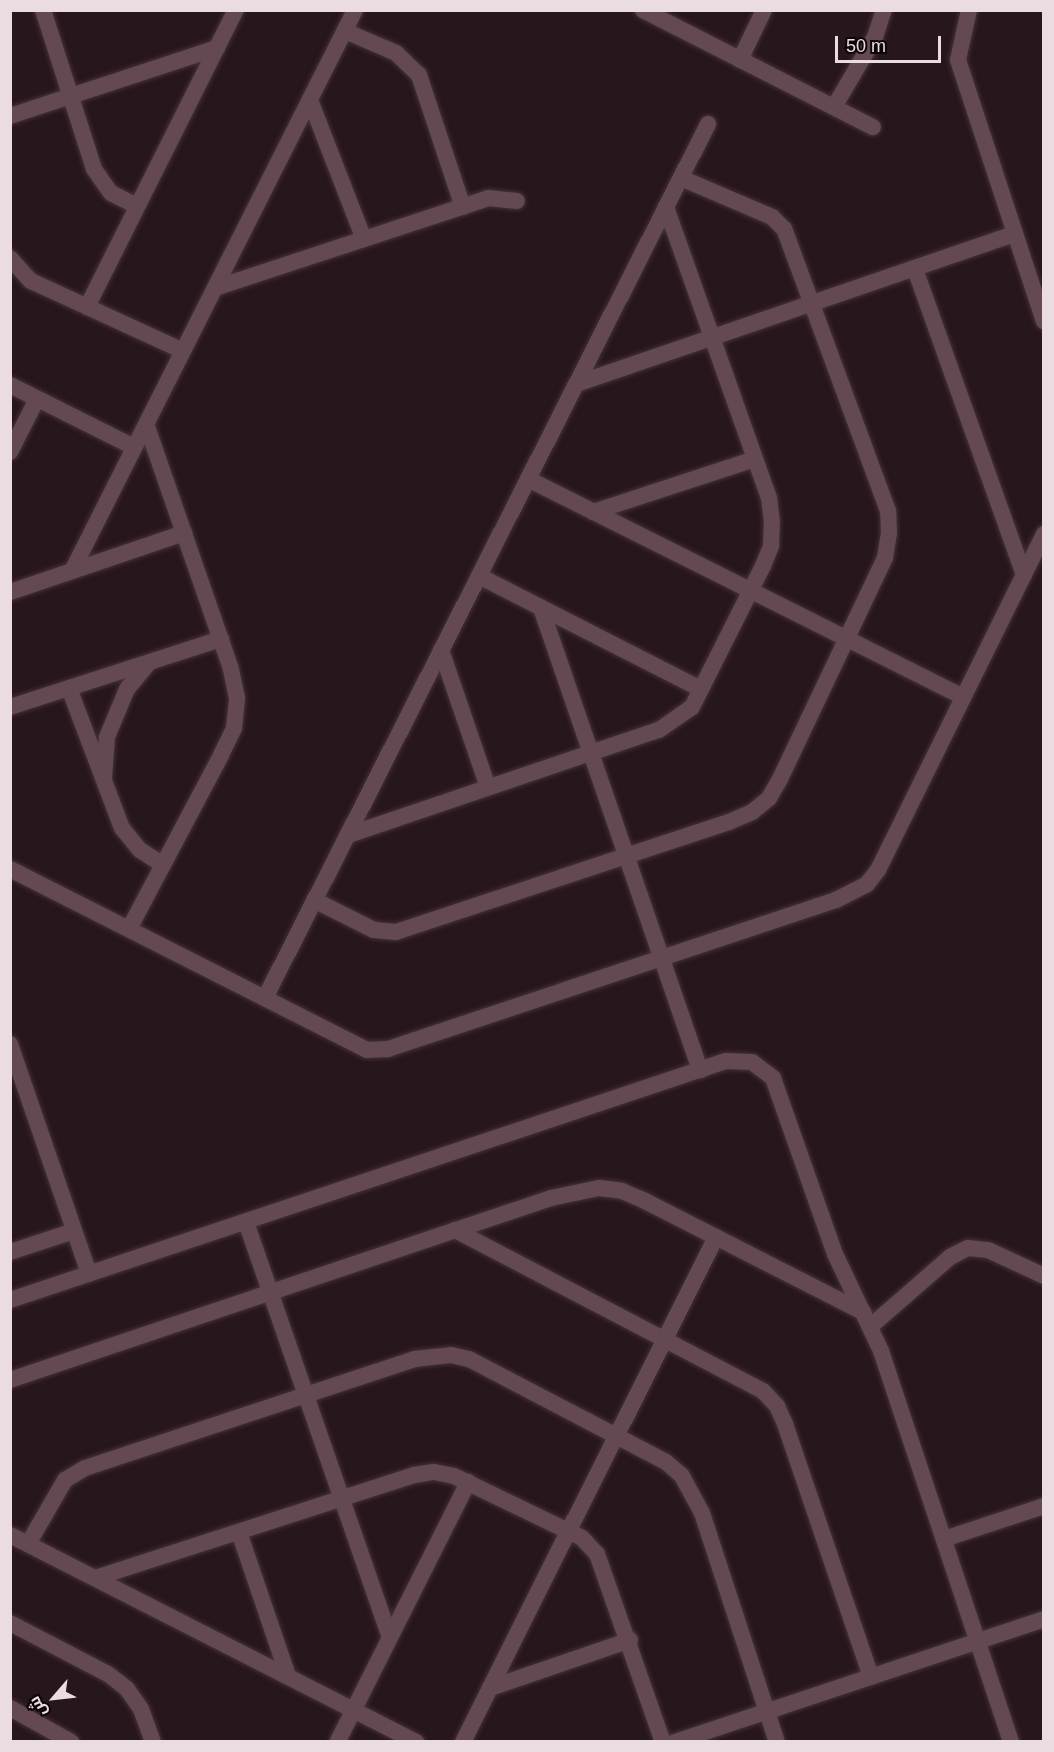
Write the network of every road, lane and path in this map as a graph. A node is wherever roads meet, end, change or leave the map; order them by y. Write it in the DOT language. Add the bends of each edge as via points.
graph roads {
  1 [pos="43,10"];
  2 [pos="236,10"];
  3 [pos="355,10"];
  4 [pos="644,10"];
  5 [pos="764,10"];
  6 [pos="884,10"];
  7 [pos="969,10"];
  8 [pos="670,18"];
  9 [pos="345,31"];
  10 [pos="217,48"];
  11 [pos="740,60"];
  12 [pos="70,96"];
  13 [pos="309,100"];
  14 [pos="834,107"];
  15 [pos="10,116"];
  16 [pos="708,124"];
  17 [pos="873,127"];
  18 [pos="681,178"];
  19 [pos="517,201"];
  20 [pos="137,206"];
  21 [pos="463,207"];
  22 [pos="666,207"];
  23 [pos="1015,234"];
  24 [pos="364,239"];
  25 [pos="10,258"];
  26 [pos="915,269"];
  27 [pos="215,288"];
  28 [pos="813,303"];
  29 [pos="87,307"];
  30 [pos="1044,321"];
  31 [pos="712,338"];
  32 [pos="183,351"];
  33 [pos="576,384"];
  34 [pos="10,385"];
  35 [pos="37,399"];
  36 [pos="146,424"];
  37 [pos="134,447"];
  38 [pos="10,452"];
  39 [pos="755,459"];
  40 [pos="528,479"];
  41 [pos="592,512"];
  42 [pos="184,533"];
  43 [pos="1044,534"];
  44 [pos="72,571"];
  45 [pos="1024,575"];
  46 [pos="479,576"];
  47 [pos="751,591"];
  48 [pos="10,592"];
  49 [pos="541,608"];
  50 [pos="221,639"];
  51 [pos="847,639"];
  52 [pos="441,650"];
  53 [pos="150,662"];
  54 [pos="69,688"];
  55 [pos="701,689"];
  56 [pos="963,697"];
  57 [pos="10,707"];
  58 [pos="590,753"];
  59 [pos="103,784"];
  60 [pos="488,787"];
  61 [pos="348,835"];
  62 [pos="626,856"];
  63 [pos="163,865"];
  64 [pos="10,869"];
  65 [pos="314,900"];
  66 [pos="129,929"];
  67 [pos="661,958"];
  68 [pos="265,998"];
  69 [pos="10,1044"];
  70 [pos="700,1070"];
  71 [pos="246,1222"];
  72 [pos="455,1230"];
  73 [pos="74,1231"];
  74 [pos="716,1238"];
  75 [pos="10,1252"];
  76 [pos="89,1274"];
  77 [pos="1044,1276"];
  78 [pos="270,1293"];
  79 [pos="10,1300"];
  80 [pos="863,1311"];
  81 [pos="871,1326"];
  82 [pos="665,1339"];
  83 [pos="10,1380"];
  84 [pos="306,1395"];
  85 [pos="617,1436"];
  86 [pos="468,1482"];
  87 [pos="342,1498"];
  88 [pos="1044,1506"];
  89 [pos="569,1531"];
  90 [pos="239,1532"];
  91 [pos="10,1535"];
  92 [pos="944,1539"];
  93 [pos="28,1544"];
  94 [pos="95,1578"];
  95 [pos="1042,1621"];
  96 [pos="10,1623"];
  97 [pos="390,1637"];
  98 [pos="630,1640"];
  99 [pos="978,1641"];
  100 [pos="288,1676"];
  101 [pos="871,1677"];
  102 [pos="490,1688"];
  103 [pos="10,1708"];
  104 [pos="354,1710"];
  105 [pos="767,1711"];
  106 [pos="1008,1734"];
  107 [pos="338,1741"];
  108 [pos="71,1742"];
  109 [pos="153,1742"];
  110 [pos="416,1742"];
  111 [pos="463,1742"];
  112 [pos="663,1742"];
  113 [pos="675,1742"];
  114 [pos="777,1742"];
  115 [pos="994,1742"];
  1 -- 12 [label="street"];
  2 -- 10 [label="street"];
  3 -- 9 [label="street"];
  4 -- 8 [label="street"];
  5 -- 11 [label="street"];
  6 -- 14 [label="street" via="875,37"];
  7 -- 23 [label="street" via="958,60"];
  8 -- 11 [label="street"];
  9 -- 13 [label="street"];
  9 -- 21 [label="street" via="396,53 419,75"];
  10 -- 12 [label="street"];
  10 -- 20 [label="street"];
  11 -- 14 [label="street"];
  12 -- 15 [label="street"];
  12 -- 20 [label="street" via="101,182 111,193"];
  13 -- 24 [label="street"];
  13 -- 27 [label="street"];
  14 -- 17 [label="street"];
  16 -- 18 [label="street"];
  18 -- 22 [label="street"];
  18 -- 28 [label="street" via="778,223 792,244"];
  19 -- 21 [label="street" via="500,197"];
  20 -- 29 [label="street"];
  21 -- 24 [label="street"];
  22 -- 31 [label="street"];
  22 -- 33 [label="street"];
  23 -- 26 [label="street"];
  23 -- 30 [label="street"];
  24 -- 27 [label="street"];
  25 -- 29 [label="street" via="31,281"];
  26 -- 28 [label="street"];
  26 -- 45 [label="street"];
  27 -- 32 [label="street"];
  28 -- 31 [label="street"];
  28 -- 51 [label="street" via="888,511 885,558"];
  29 -- 32 [label="street"];
  31 -- 33 [label="street"];
  31 -- 39 [label="street"];
  32 -- 36 [label="street"];
  33 -- 40 [label="street"];
  34 -- 35 [label="street"];
  35 -- 37 [label="street"];
  35 -- 38 [label="street"];
  36 -- 37 [label="street"];
  36 -- 42 [label="street"];
  37 -- 44 [label="street"];
  39 -- 41 [label="street"];
  39 -- 47 [label="street" via="769,498 772,538"];
  40 -- 41 [label="street"];
  40 -- 46 [label="street"];
  41 -- 47 [label="street"];
  42 -- 44 [label="street"];
  42 -- 50 [label="street"];
  43 -- 45 [label="street"];
  44 -- 48 [label="street"];
  45 -- 56 [label="street"];
  46 -- 49 [label="street"];
  46 -- 52 [label="street"];
  47 -- 51 [label="street"];
  47 -- 55 [label="street"];
  49 -- 55 [label="street"];
  49 -- 58 [label="street"];
  50 -- 53 [label="street"];
  50 -- 63 [label="street" via="237,698 234,728"];
  51 -- 56 [label="street"];
  51 -- 62 [label="street" via="769,798 752,812 729,822"];
  52 -- 60 [label="street"];
  52 -- 61 [label="street"];
  53 -- 54 [label="street"];
  53 -- 59 [label="street" via="127,689 107,737"];
  54 -- 57 [label="street"];
  54 -- 59 [label="street"];
  55 -- 58 [label="street" via="692,707 677,720"];
  56 -- 67 [label="street" via="878,870 867,884 853,894"];
  58 -- 60 [label="street"];
  58 -- 62 [label="street"];
  59 -- 63 [label="street" via="122,828 140,850"];
  60 -- 61 [label="street"];
  61 -- 65 [label="street"];
  62 -- 65 [label="street" via="396,932 374,930"];
  62 -- 67 [label="street"];
  63 -- 66 [label="street"];
  64 -- 66 [label="street"];
  65 -- 68 [label="street"];
  66 -- 68 [label="street"];
  67 -- 68 [label="street" via="378,1051 367,1050"];
  67 -- 70 [label="street"];
  69 -- 73 [label="street"];
  70 -- 71 [label="street"];
  70 -- 80 [label="street" via="739,1059 758,1065 772,1078 835,1254"];
  71 -- 76 [label="street"];
  71 -- 78 [label="street"];
  72 -- 74 [label="street" via="559,1195 599,1188 622,1191"];
  72 -- 78 [label="street"];
  72 -- 82 [label="street"];
  73 -- 75 [label="street"];
  73 -- 76 [label="street"];
  74 -- 80 [label="street"];
  74 -- 82 [label="street"];
  76 -- 79 [label="street"];
  77 -- 81 [label="street" via="988,1250 968,1248 950,1257"];
  78 -- 83 [label="street"];
  78 -- 84 [label="street"];
  80 -- 81 [label="street"];
  81 -- 92 [label="street"];
  82 -- 85 [label="street"];
  82 -- 101 [label="street" via="745,1380 777,1406"];
  84 -- 85 [label="street" via="414,1359 451,1355 469,1359"];
  84 -- 87 [label="street"];
  84 -- 93 [label="street" via="74,1473 58,1489"];
  85 -- 89 [label="street"];
  85 -- 105 [label="street" via="666,1462 692,1493"];
  86 -- 87 [label="street" via="434,1472"];
  86 -- 89 [label="street"];
  86 -- 97 [label="street"];
  87 -- 90 [label="street"];
  87 -- 97 [label="street"];
  88 -- 92 [label="street"];
  89 -- 98 [label="street" via="597,1554"];
  89 -- 102 [label="street"];
  90 -- 94 [label="street"];
  90 -- 100 [label="street"];
  91 -- 93 [label="street"];
  92 -- 99 [label="street"];
  93 -- 94 [label="street"];
  94 -- 100 [label="street"];
  95 -- 99 [label="street"];
  96 -- 109 [label="street" via="108,1674 127,1689 141,1709"];
  97 -- 104 [label="street"];
  98 -- 102 [label="street"];
  98 -- 112 [label="street"];
  99 -- 101 [label="street"];
  99 -- 106 [label="street"];
  100 -- 104 [label="street"];
  101 -- 105 [label="street"];
  102 -- 111 [label="street"];
  103 -- 108 [label="street"];
  104 -- 107 [label="street"];
  104 -- 110 [label="street"];
  105 -- 113 [label="street"];
  105 -- 114 [label="street"];
  106 -- 115 [label="street"];
}
